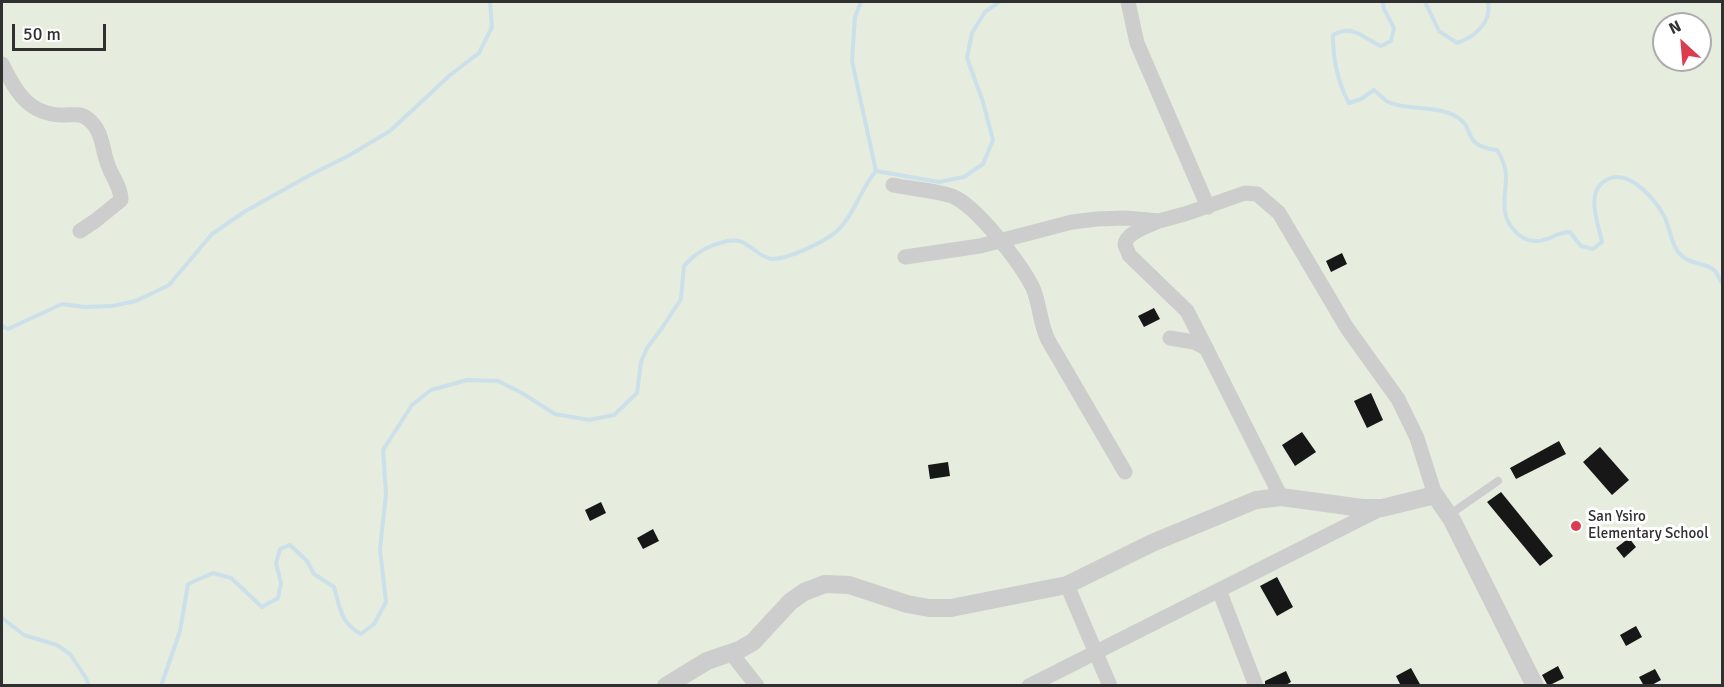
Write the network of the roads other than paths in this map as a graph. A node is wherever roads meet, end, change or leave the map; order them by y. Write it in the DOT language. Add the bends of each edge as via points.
graph roads {
  1 [pos="1128,2"];
  2 [pos="2,64"];
  3 [pos="893,185"];
  4 [pos="1208,207"];
  5 [pos="1159,221"];
  6 [pos="80,231"];
  7 [pos="1000,241"];
  8 [pos="905,257"];
  9 [pos="1170,338"];
  10 [pos="1206,348"];
  11 [pos="1125,472"];
  12 [pos="1498,481"];
  13 [pos="1435,495"];
  14 [pos="1281,497"];
  15 [pos="1382,508"];
  16 [pos="1449,515"];
  17 [pos="1067,585"];
  18 [pos="1219,590"];
  19 [pos="1095,651"];
  20 [pos="731,653"];
  21 [pos="666,686"];
  22 [pos="757,686"];
  23 [pos="1029,686"];
  24 [pos="1110,686"];
  25 [pos="1256,686"];
  26 [pos="1535,686"];
  1 -- 4 [label="street" via="1137,43"];
  2 -- 6 [label="street" via="25,101 37,111 87,117 102,139 121,200"];
  3 -- 7 [label="street" via="952,196 979,216"];
  4 -- 5 [label="street"];
  4 -- 13 [label="street" via="1245,193 1257,194 1279,213 1347,328 1398,399 1417,438"];
  5 -- 7 [label="street" via="1125,218 1072,222"];
  5 -- 10 [label="street" via="1131,235 1125,246 1129,255 1187,310"];
  7 -- 8 [label="street"];
  7 -- 11 [label="street" via="1033,288 1048,340"];
  9 -- 10 [label="street"];
  10 -- 14 [label="street"];
  12 -- 16 [label="lane"];
  13 -- 15 [label="street"];
  13 -- 16 [label="street"];
  14 -- 15 [label="street"];
  14 -- 17 [label="street" via="1256,500 1227,511"];
  15 -- 18 [label="street"];
  16 -- 26 [label="street"];
  17 -- 19 [label="street"];
  17 -- 20 [label="street" via="951,608 929,608 849,585 825,584 790,602 753,642"];
  18 -- 19 [label="street"];
  18 -- 25 [label="street"];
  19 -- 23 [label="street"];
  19 -- 24 [label="street"];
  20 -- 21 [label="street" via="707,661"];
  20 -- 22 [label="street"];
}
